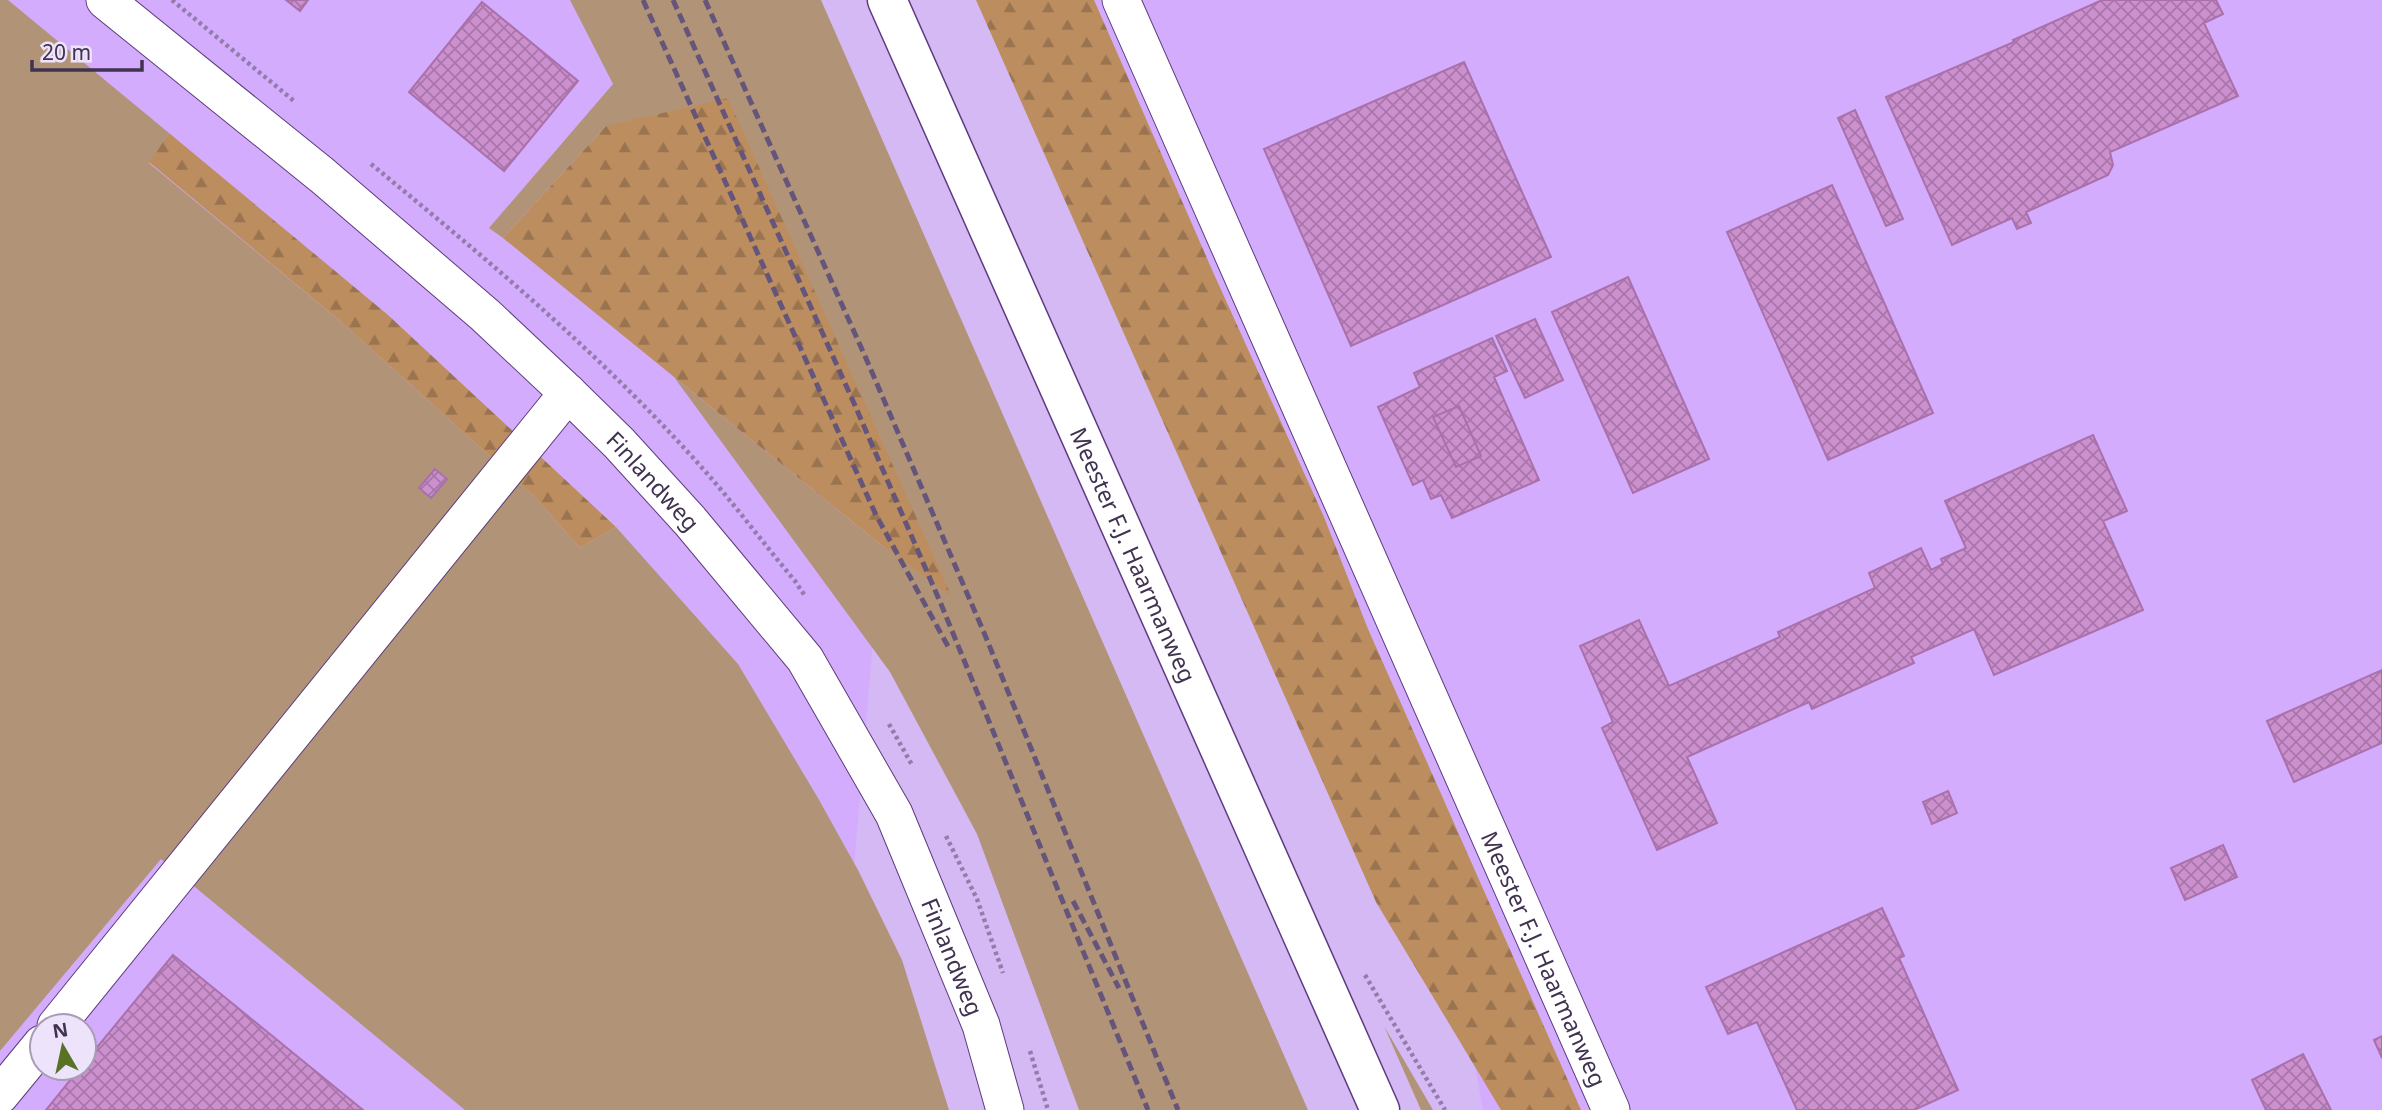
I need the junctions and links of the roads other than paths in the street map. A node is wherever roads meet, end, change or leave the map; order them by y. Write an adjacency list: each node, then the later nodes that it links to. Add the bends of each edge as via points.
1 (105, 0): 4 (street, Finlandweg, via 323,176)
2 (887, 0): 9 (main road, Meester F.J. Haarmanweg)
3 (1121, 0): 10 (street, Meester F.J. Haarmanweg)
4 (568, 393): 5 (street); 8 (street, Finlandweg, via 690,521 805,659 894,814 981,1025)
5 (67, 1012)
6 (28, 1061): 7 (street)
7 (0, 1096)
8 (1005, 1110)
9 (1380, 1110)
10 (1611, 1110)

